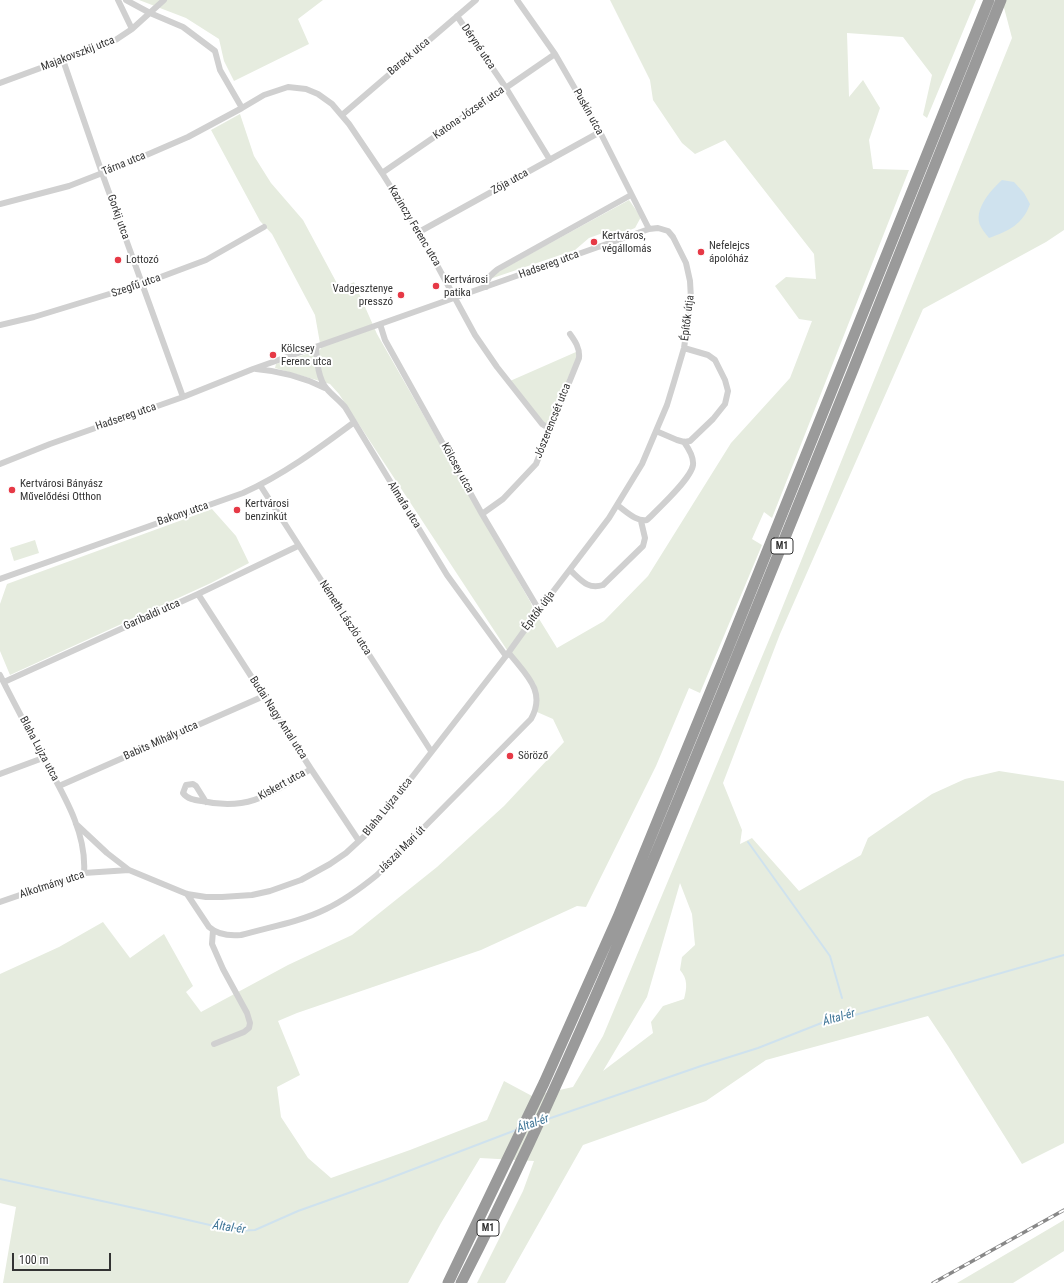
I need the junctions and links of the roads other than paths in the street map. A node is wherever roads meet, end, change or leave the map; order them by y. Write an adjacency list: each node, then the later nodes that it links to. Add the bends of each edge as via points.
1 (118, 0): 10 (street)
2 (126, 0): 8 (street)
3 (164, 0): 8 (street, Majakovszkij utca)
4 (476, 0): 9 (street, Barack utca)
5 (517, 0): 11 (street, Puskin utca)
6 (989, 0): 70 (highway, M1, via 618,917 544,1083)
7 (1001, 0): 71 (highway, M1, via 678,803 555,1088)
8 (150, 13): 10 (street, Majakovszkij utca); 15 (street, via 183,27 215,51 220,70)
9 (457, 16): 14 (street, Déryné utca); 16 (street, Barack utca)
10 (132, 29): 12 (street, Majakovszkij utca, via 114,41)
11 (556, 54): 14 (street, Katona József utca); 17 (street, Puskin utca)
12 (63, 60): 13 (street, Majakovszkij utca); 19 (street, Gorkij utca)
13 (0, 83)
14 (506, 88): 18 (street, Déryné utca); 20 (street, Katona József utca)
15 (242, 108): 16 (street, Kazinczy Ferenc utca, via 264,95 288,87 306,89 318,94); 19 (street, Tárna utca, via 172,145)
16 (342, 115): 20 (street, Kazinczy Ferenc utca)
17 (600, 132): 18 (street, Zója utca); 21 (street, Puskin utca)
18 (550, 160): 26 (street, Zója utca)
19 (102, 173): 22 (street, Tárna utca, via 69,186); 27 (street, Gorkij utca)
20 (382, 173): 26 (street, Kazinczy Ferenc utca)
21 (631, 195): 25 (street, Puskin utca); 28 (street, Hadsereg utca, via 498,269 489,277)
22 (0, 204)
23 (264, 227): 27 (street, Szegfű utca, via 206,260)
24 (658, 228): 25 (street, Hadsereg utca); 34 (street, Építők útja, via 668,231 673,237 686,263 690,280 691,299)
25 (649, 229): 28 (street, Hadsereg utca)
26 (420, 232): 29 (street, Kazinczy Ferenc utca)
27 (142, 284): 31 (street, Szegfű utca); 37 (street, Gorkij utca)
28 (486, 287): 29 (street, Hadsereg utca)
29 (455, 298): 30 (street, Hadsereg utca); 39 (street, Kazinczy Ferenc utca, via 475,335 497,367 542,424)
30 (380, 324): 33 (street, Hadsereg utca); 45 (street, Kölcsey utca, via 385,340)
31 (0, 325)
32 (570, 334): 39 (street, Jószerencsét utca, via 576,342 579,358)
33 (316, 348): 35 (street, Hadsereg utca); 36 (street, Almafa utca, via 319,372)
34 (684, 348): 40 (street, Építők útja); 41 (street, Építők útja, via 708,355 715,360 728,391 725,404 713,419 690,441)
35 (253, 369): 36 (street, Hadsereg utca, via 288,374); 37 (street, Hadsereg utca)
36 (325, 388): 38 (street, Almafa utca, via 338,399)
37 (183, 396): 42 (street, Hadsereg utca)
38 (353, 423): 43 (street, Bakony utca, via 305,458); 52 (street, Almafa utca, via 447,575)
39 (550, 430): 45 (street, Jószerencsét utca, via 536,464 504,498)
40 (656, 431): 41 (street); 44 (street, Építők útja, via 642,464)
41 (684, 442): 46 (street, via 692,455 690,475 647,520)
42 (0, 464)
43 (260, 485): 47 (street, Németh László utca); 49 (street, Bakony utca)
44 (617, 505): 46 (street); 48 (street, Építők útja)
45 (482, 514): 51 (street, Kölcsey utca)
46 (641, 521): 48 (street, via 645,538 643,546 603,585 589,586)
47 (298, 546): 50 (street, Garibaldi utca); 56 (street, Németh László utca)
48 (570, 570): 51 (street, Építők útja)
49 (0, 579)
50 (198, 594): 54 (street, Garibaldi utca); 55 (street, Budai Nagy Antal utca)
51 (539, 610): 52 (street, Építők útja)
52 (507, 654): 56 (street, Blaha Lujza utca); 68 (street, Jászai Mari út, via 535,689 537,703 531,719 377,875 344,900 304,917 241,935 223,934)
53 (0, 675): 54 (street, Blaha Lujza utca)
54 (4, 682): 57 (street, Blaha Lujza utca)
55 (264, 696): 58 (street, Budai Nagy Antal utca); 60 (street, Babits Mihály utca)
56 (431, 751): 63 (street, Blaha Lujza utca, via 382,817)
57 (43, 758): 59 (street); 60 (street, Blaha Lujza utca)
58 (311, 769): 61 (street, Kiskert utca, via 266,796 250,802 233,805); 63 (street, Budai Nagy Antal utca)
59 (0, 774)
60 (59, 786): 62 (street, Blaha Lujza utca)
61 (206, 802)
62 (76, 824): 64 (street, Blaha Lujza utca, via 106,853); 65 (street, Blaha Lujza utca, via 84,850)
63 (359, 841): 66 (street, Blaha Lujza utca, via 346,853 301,880 270,891 222,897)
64 (129, 870): 65 (street, Alkotmány utca); 66 (street, Blaha Lujza utca)
65 (84, 873): 67 (street, Alkotmány utca)
66 (187, 894): 68 (street)
67 (0, 902)
68 (212, 930): 69 (street, via 212,944 250,1023 244,1032)
69 (214, 1044)
70 (448, 1283)
71 (461, 1283)

